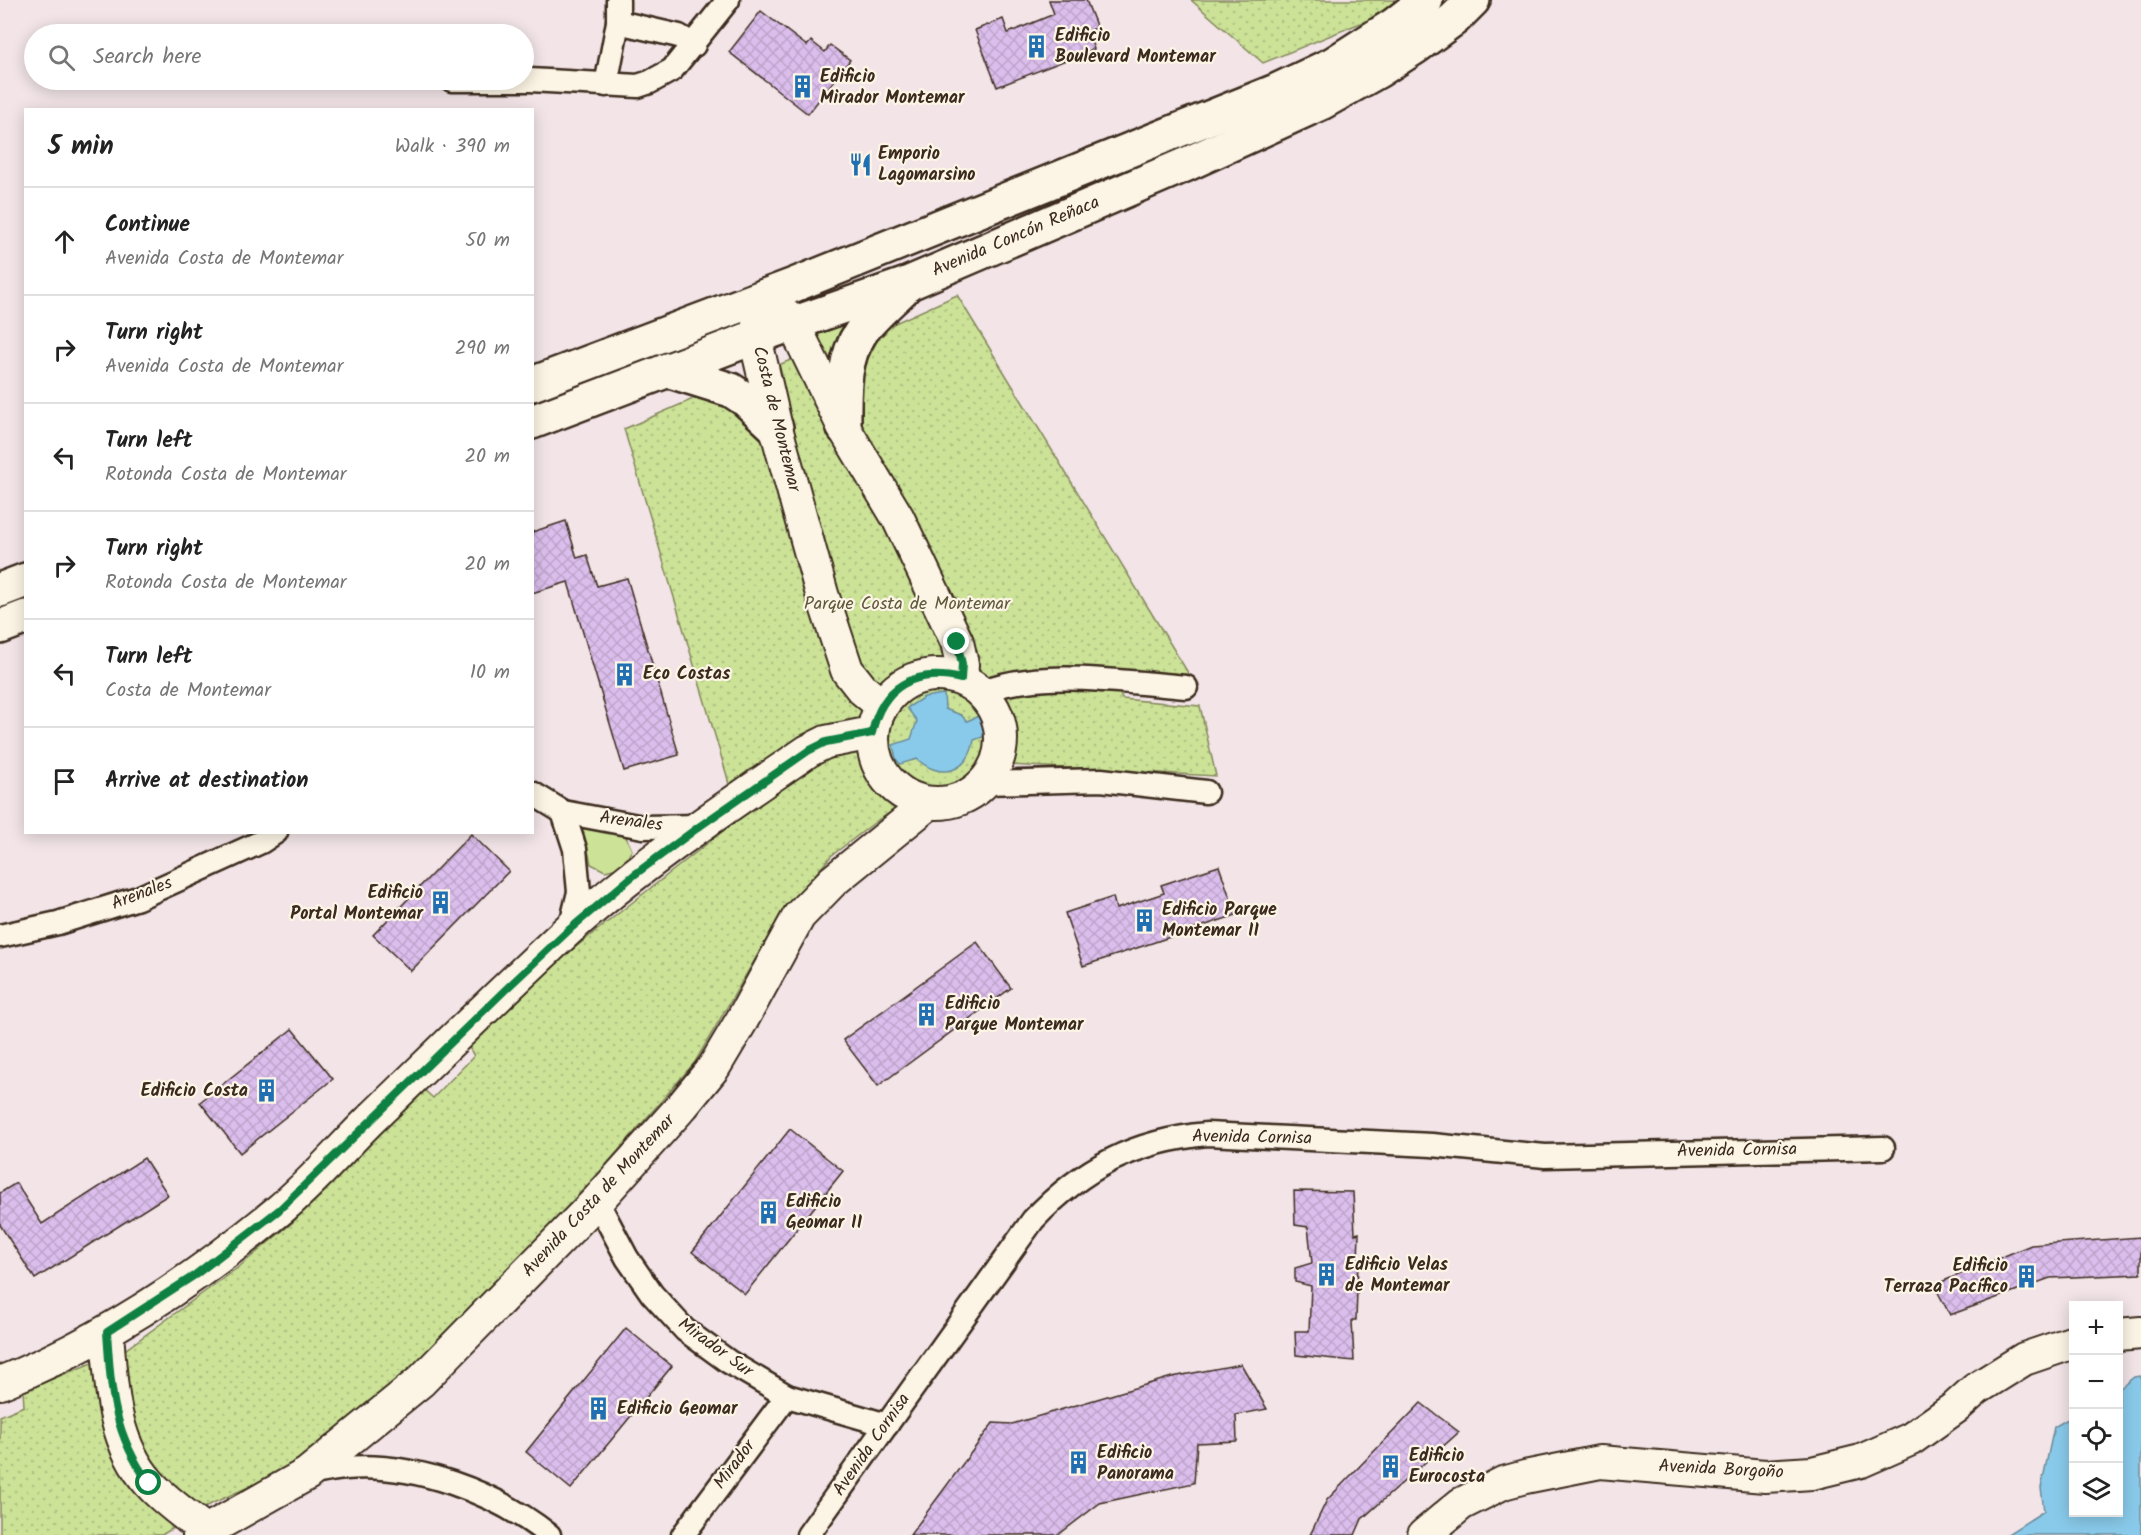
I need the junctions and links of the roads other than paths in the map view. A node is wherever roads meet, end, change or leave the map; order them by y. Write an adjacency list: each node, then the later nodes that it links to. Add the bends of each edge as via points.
1 (728, 0): 5 (street)
2 (1426, 0): 9 (main road, Avenida Concón Reñaca, via 1333,64 1276,92)
3 (1473, 0): 8 (main road, Avenida Concón Reñaca, via 1417,46 1321,103)
4 (618, 11): 5 (street); 7 (street)
5 (694, 45): 7 (street, via 672,69 650,82 638,86)
6 (534, 80): 7 (street)
7 (606, 85)
8 (907, 284): 10 (main road, Avenida Concón Reñaca); 16 (main road, via 861,333 851,355 843,386)
9 (766, 295): 10 (street); 11 (street, Costa de Montemar); 13 (main road, Avenida Concón Reñaca)
10 (793, 323): 11 (main road, Avenida Concón Reñaca); 16 (street)
11 (755, 337): 12 (main road, Avenida Concón Reñaca); 15 (street, Costa de Montemar)
12 (667, 370): 14 (main road, Avenida Concón Reñaca); 15 (main road, via 731,390)
13 (534, 383)
14 (534, 421)
15 (776, 428): 23 (street, Costa de Montemar, via 822,594 848,670)
16 (844, 428): 21 (street, via 898,518 957,642)
17 (24, 581): 18 (main road)
18 (0, 590)
19 (24, 618): 20 (main road)
20 (0, 627)
21 (971, 686): 22 (street, via 1083,679); 23 (street, via 943,675 925,675 893,691); 24 (street, via 993,708 1000,727 1001,747 996,766)
22 (1186, 687)
23 (877, 719): 27 (street, via 873,753 881,771 893,787 910,798); 29 (street, via 808,751)
24 (985, 783): 25 (street, via 1101,780); 27 (street, via 959,799)
25 (1206, 792)
26 (534, 794): 28 (street, Arenales)
27 (929, 803): 34 (street, Avenida Costa de Montemar, via 833,881 799,916 714,1067)
28 (563, 812): 29 (street, Arenales, via 643,827); 31 (street, via 575,849 579,892)
29 (700, 826): 31 (street)
30 (273, 834): 32 (street, Arenales, via 138,898)
31 (570, 929): 35 (street, via 279,1210 195,1275)
32 (0, 936)
33 (1883, 1148): 41 (street, Avenida Cornisa, via 1545,1155 1207,1134 1153,1143 1126,1152 1075,1180 1033,1220)
34 (597, 1201): 40 (street, Mirador Sur, via 627,1258 652,1294 685,1330); 42 (street, Avenida Costa de Montemar, via 421,1381)
35 (107, 1332): 39 (street); 43 (street, Avenida Costa de Montemar, via 117,1419 125,1445 149,1483)
36 (2141, 1333): 37 (street)
37 (2123, 1335)
38 (2069, 1343): 47 (street, Avenida Borgoño, via 2024,1359 1976,1389 1911,1439 1861,1461 1812,1473 1765,1476 1600,1462 1503,1483 1461,1504)
39 (0, 1383)
40 (787, 1396): 41 (street, Mirador Sur); 45 (street, Mirador)
41 (887, 1425): 46 (street, Avenida Cornisa)
42 (307, 1474): 43 (street, Avenida Costa de Montemar); 44 (street, via 375,1468 433,1477 488,1497)
43 (202, 1533)
44 (549, 1535)
45 (683, 1535)
46 (808, 1535)
47 (1424, 1535)

